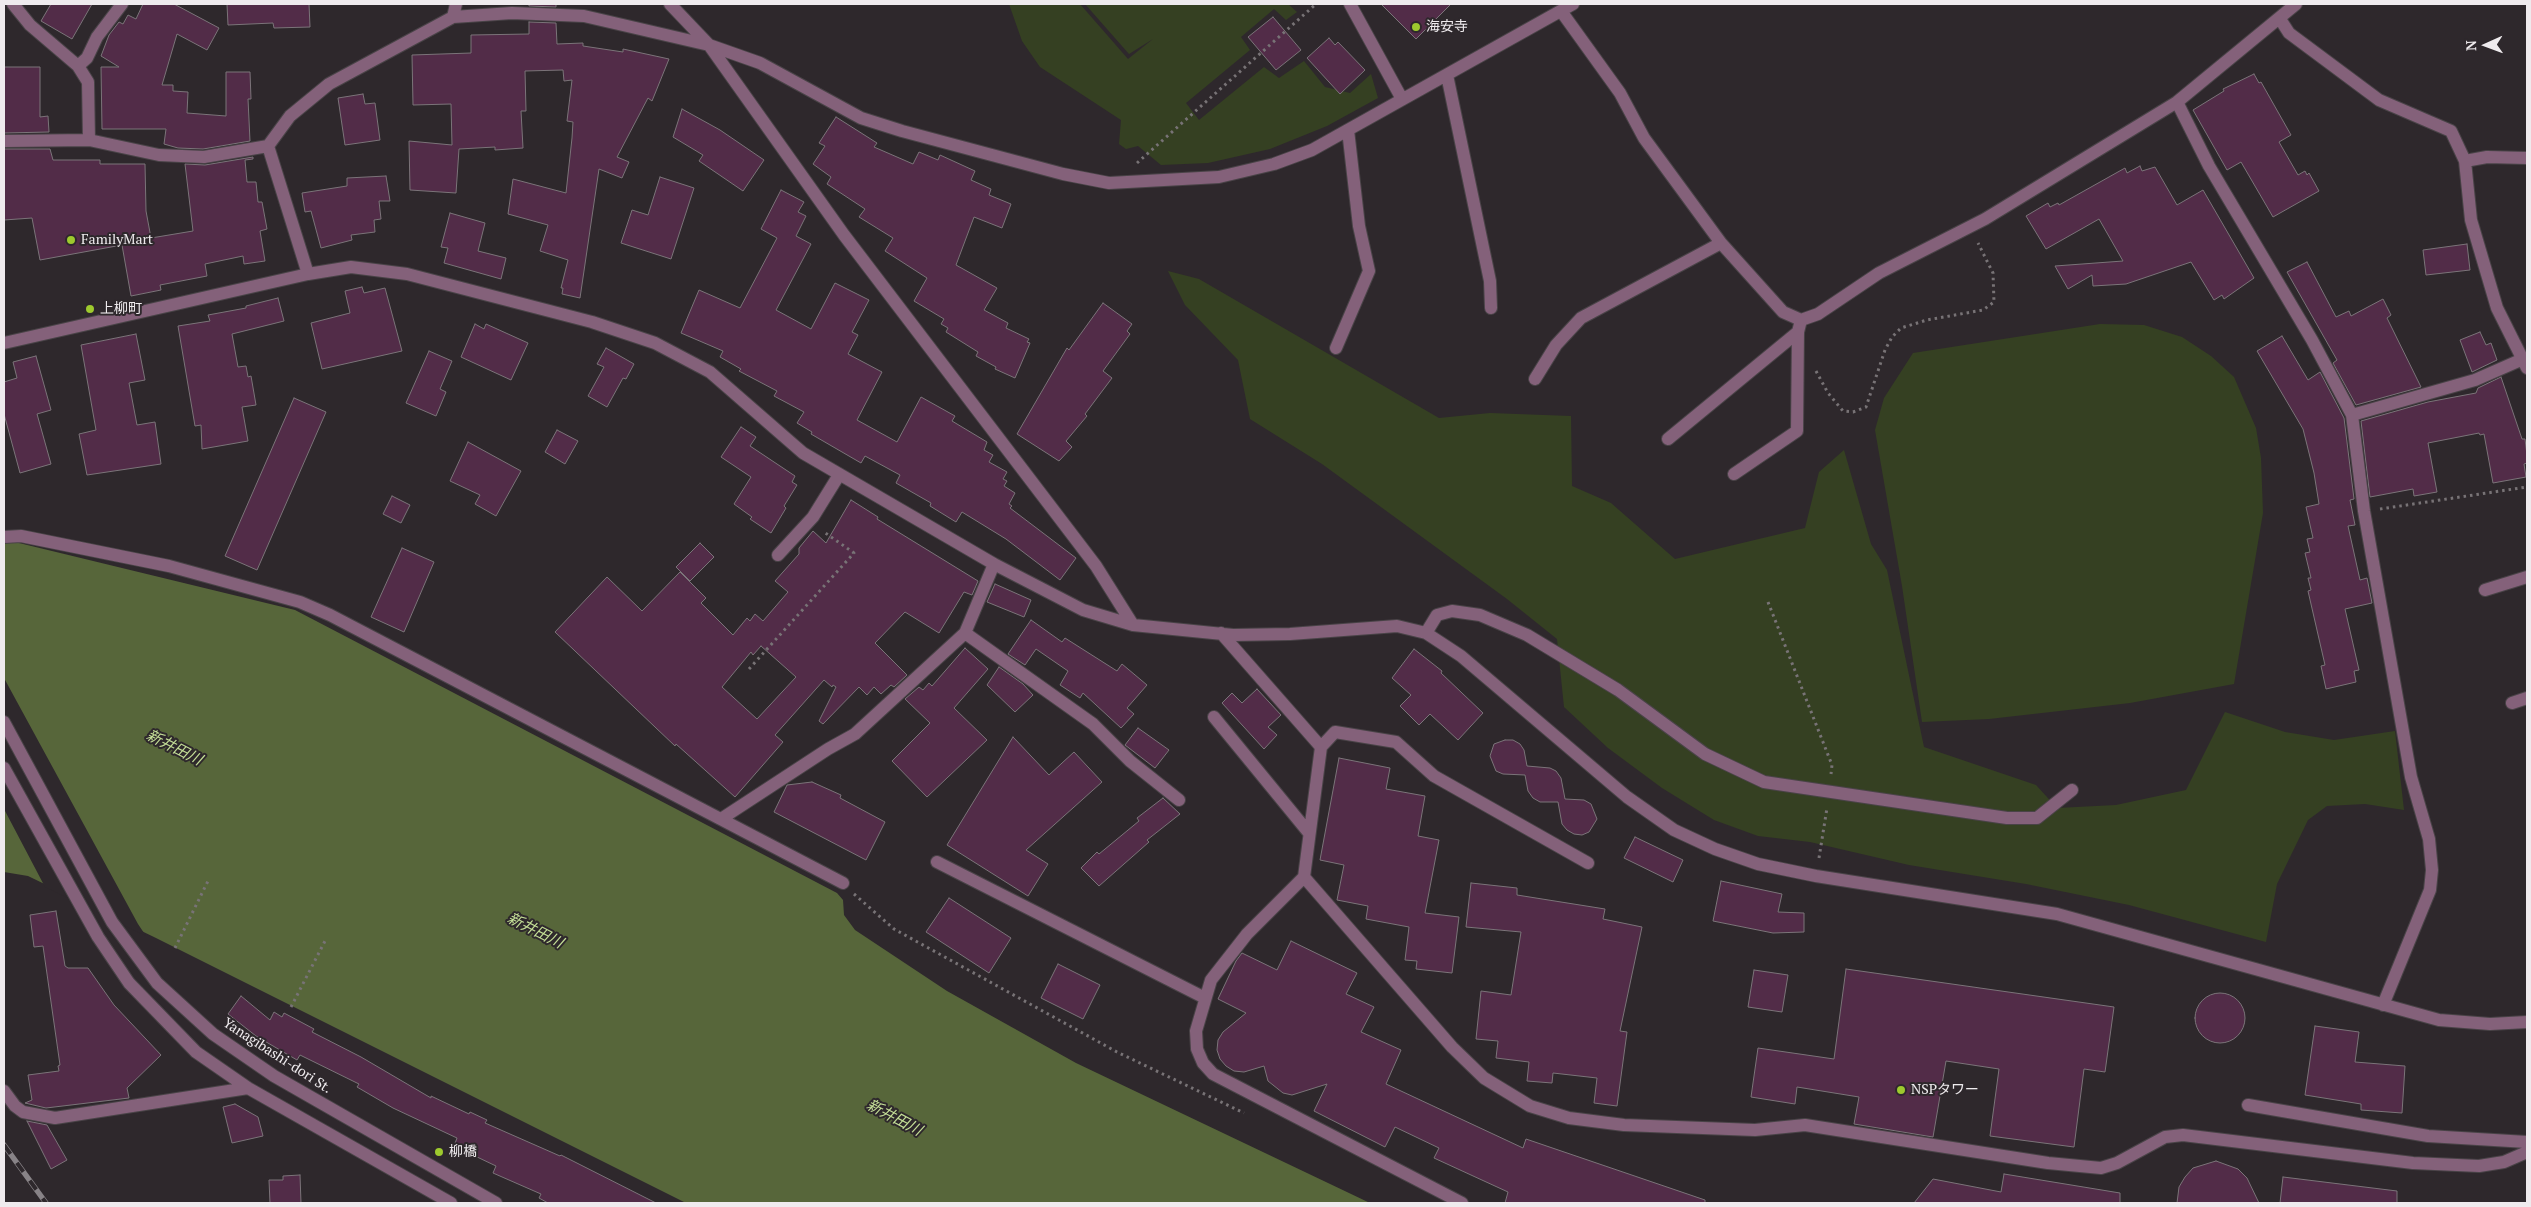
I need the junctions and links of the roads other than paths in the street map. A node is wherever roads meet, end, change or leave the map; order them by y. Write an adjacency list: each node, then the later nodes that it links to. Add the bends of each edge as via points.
1 (13, 4): 11 (street, via 30,26)
2 (122, 4): 11 (street, via 97,37 87,58)
3 (670, 4): 10 (street)
4 (1350, 4): 13 (street)
5 (1573, 4): 8 (street)
6 (2296, 4): 9 (street)
7 (455, 10): 10 (street, via 584,16); 18 (street, via 329,84 290,116)
8 (1561, 11): 12 (street); 21 (street, via 1620,93 1644,138)
9 (2280, 19): 14 (street); 20 (street, via 2289,33 2379,100 2451,131)
10 (709, 45): 15 (street, via 760,63 861,118 1063,174 1109,183 1219,177 1312,150); 38 (street, via 844,235 1096,566)
11 (78, 66): 16 (street, via 88,82)
12 (1446, 75): 13 (street); 23 (street, via 1490,281)
13 (1402, 99): 15 (street)
14 (2177, 102): 24 (street, via 1971,227 1879,273); 29 (street, via 2208,166 2312,340)
15 (1348, 130): 26 (street, via 1359,226 1369,271)
16 (89, 140): 17 (street); 18 (street, via 159,155 204,157)
17 (4, 141)
18 (268, 146): 22 (street)
19 (2527, 158): 20 (street, via 2488,158)
20 (2465, 162): 27 (street, via 2471,220 2482,259 2497,308)
21 (1721, 243): 24 (street); 28 (street, via 1581,318 1556,345)
22 (308, 274): 25 (street); 32 (street, via 351,267 407,274 592,322 655,342 710,372 803,453)
23 (1491, 308)
24 (1799, 326): 30 (street); 31 (street, via 1797,431)
25 (4, 343)
26 (1336, 348)
27 (2525, 364): 29 (street)
28 (1534, 379)
29 (2352, 415): 57 (street, via 2364,511 2411,777 2429,838 2432,870 2430,890)
30 (1668, 439)
31 (1734, 474)
32 (839, 475): 34 (street, via 808,521); 35 (street)
33 (4, 537): 50 (street, via 20,536 169,566 300,602)
34 (778, 555)
35 (994, 564): 38 (street, via 1083,610); 40 (street)
36 (2527, 578): 37 (street)
37 (2485, 590)
38 (1133, 624): 41 (street)
39 (1426, 632): 41 (street, via 1397,626 1290,634); 48 (street, via 1437,615 1452,611 1480,615 1527,636 1618,690 1705,754 1764,782 2008,818 2037,818); 57 (street, via 1461,656 1627,797 1674,830 1715,849 1758,864 1816,876 2057,914)
40 (965, 633): 49 (street, via 1093,724 1130,761); 50 (street, via 855,734)
41 (1221, 634): 46 (street)
42 (2527, 698): 43 (street)
43 (2512, 703)
44 (1214, 717): 51 (street)
45 (4, 722): 65 (street, Yanagibashi-dori St., via 112,922 157,983 213,1034 274,1076)
46 (1321, 747): 51 (street); 53 (street, via 1335,732 1396,742 1434,776)
47 (4, 768): 59 (street, via 98,937 129,983 196,1052)
48 (2072, 790)
49 (1180, 800)
50 (721, 818): 55 (street)
51 (1309, 833): 54 (street)
52 (937, 862): 56 (street)
53 (1588, 864)
54 (1304, 877): 56 (street, via 1247,934 1211,980); 63 (street, via 1452,1047 1484,1078 1530,1106 1569,1118 1712,1130 1805,1125 2048,1163 2101,1168 2165,1137 2183,1135 2413,1163 2479,1166 2504,1162)
55 (843, 883)
56 (1205, 998): 66 (street, via 1196,1031 1197,1049 1212,1074)
57 (2383, 1005): 58 (street, via 2439,1020 2490,1024)
58 (2527, 1022)
59 (248, 1088): 60 (street, via 55,1118 23,1112); 64 (street)
60 (4, 1091)
61 (2248, 1105): 62 (street, via 2428,1136)
62 (2527, 1142)
63 (2527, 1152)
64 (451, 1203)
65 (496, 1203)
66 (1462, 1203)

